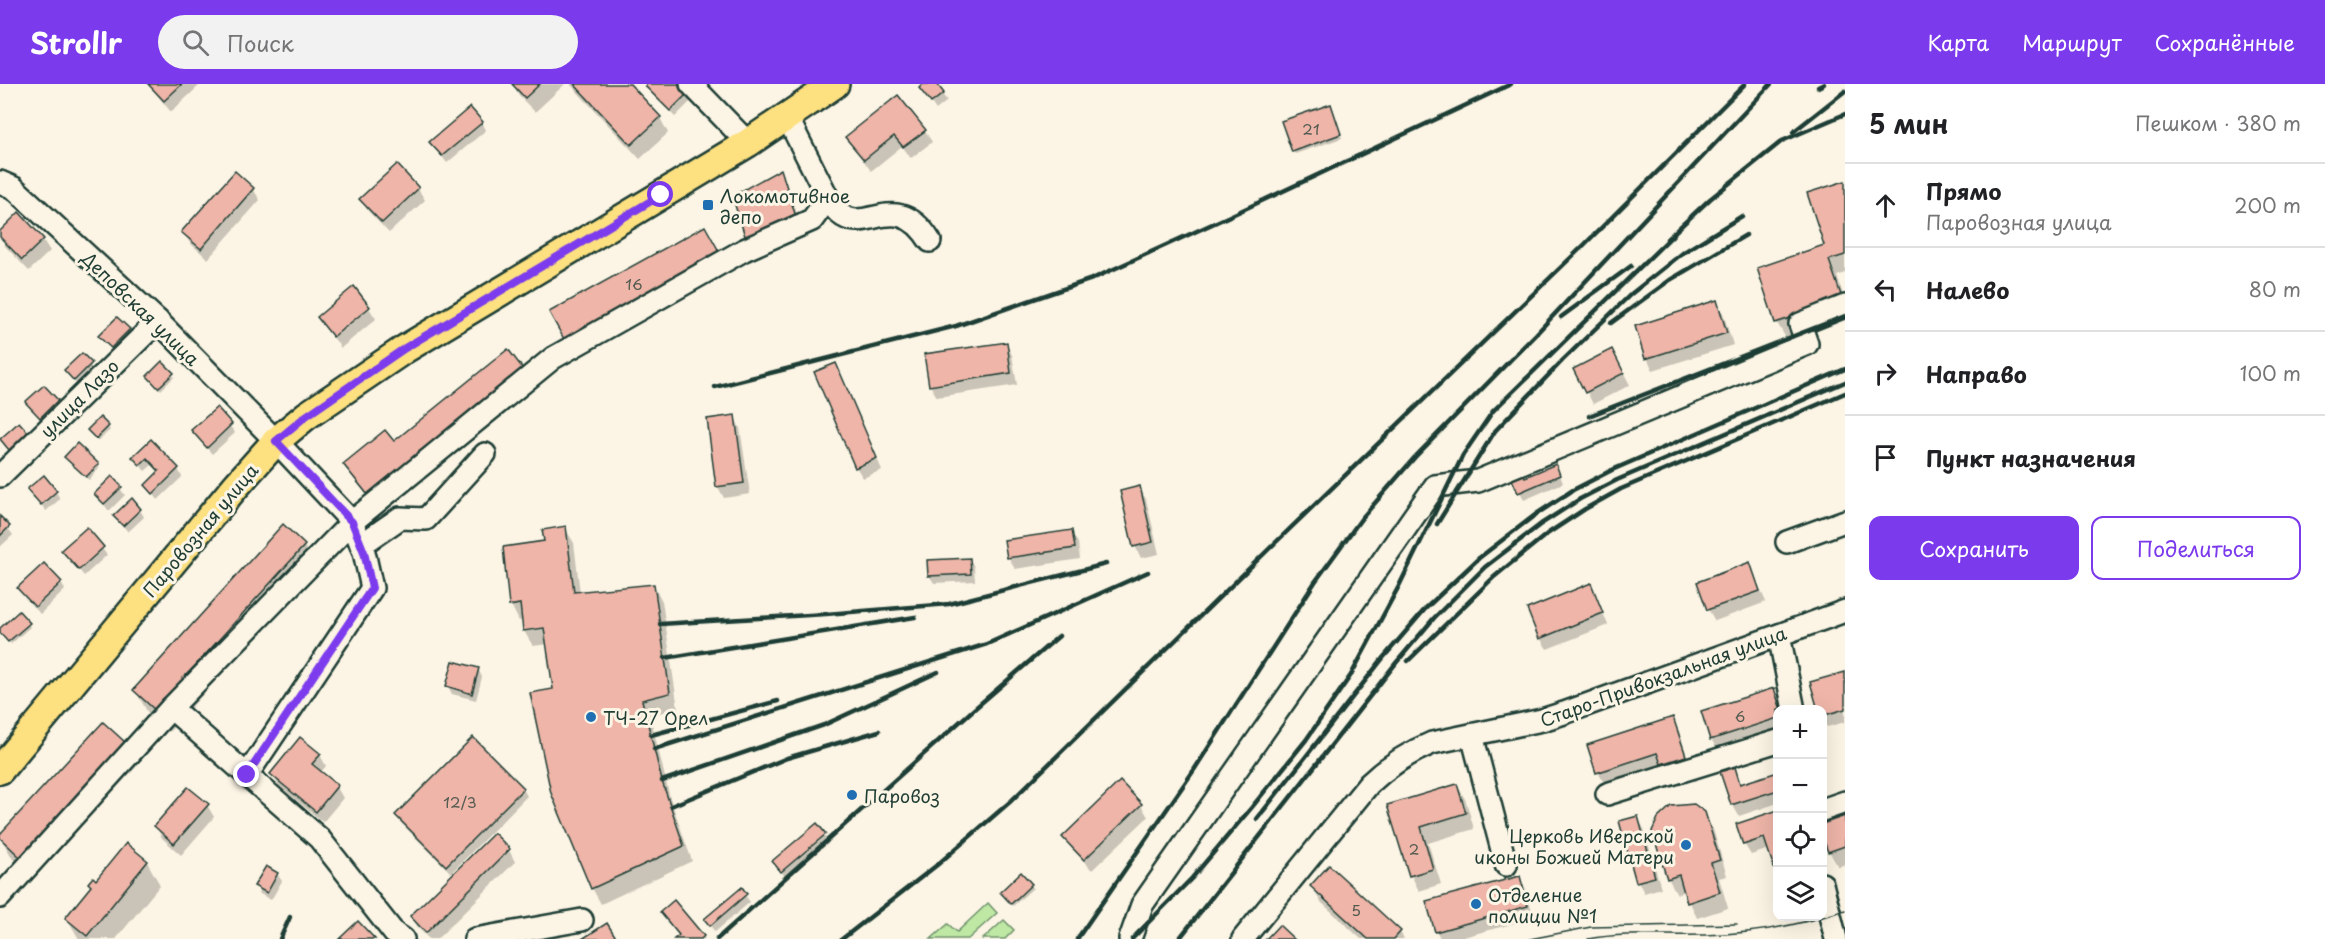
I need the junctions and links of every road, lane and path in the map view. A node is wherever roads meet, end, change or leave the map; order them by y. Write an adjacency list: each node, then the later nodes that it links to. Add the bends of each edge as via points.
1 (691, 84): 4 (street)
2 (835, 84): 3 (main road, Паровозная улица)
3 (787, 117): 4 (main road, Паровозная улица); 6 (street)
4 (748, 143): 10 (main road, Паровозная улица, via 405,348)
5 (0, 182): 9 (street, Деповская улица, via 14,188)
6 (828, 198): 7 (street, via 840,214 856,220 908,217); 14 (street, via 812,220 744,250 553,358)
7 (930, 241)
8 (1845, 306): 34 (street, via 1800,324 1807,344 1478,481 1435,486 1142,905)
9 (158, 321): 10 (street, Деповская улица); 12 (street, улица Лазо)
10 (276, 441): 14 (street, Деповская улица); 23 (main road, Паровозная улица)
11 (485, 454): 16 (street, via 426,519 400,518)
12 (0, 476)
13 (1845, 521): 15 (street)
14 (352, 522): 16 (street); 20 (street)
15 (1787, 542)
16 (361, 545): 24 (street, via 372,588)
17 (1845, 610): 18 (street, Старо-Привокзальная улица)
18 (1779, 635): 19 (street); 21 (street, Старо-Привокзальная улица, via 1564,713)
19 (1793, 705)
20 (171, 708): 24 (street); 29 (street)
21 (1472, 735): 28 (street); 35 (street, Старо-Привокзальная улица, via 1432,743 1384,770)
22 (1773, 743): 25 (street)
23 (0, 770)
24 (247, 775): 32 (street, via 319,838 394,933)
25 (1607, 794)
26 (1845, 802): 27 (street)
27 (1827, 808)
28 (1506, 865)
29 (0, 897)
30 (1827, 904): 36 (street)
31 (582, 920): 33 (street)
32 (403, 939)
33 (475, 939)
34 (1130, 939)
35 (1243, 939)
36 (1836, 939)

